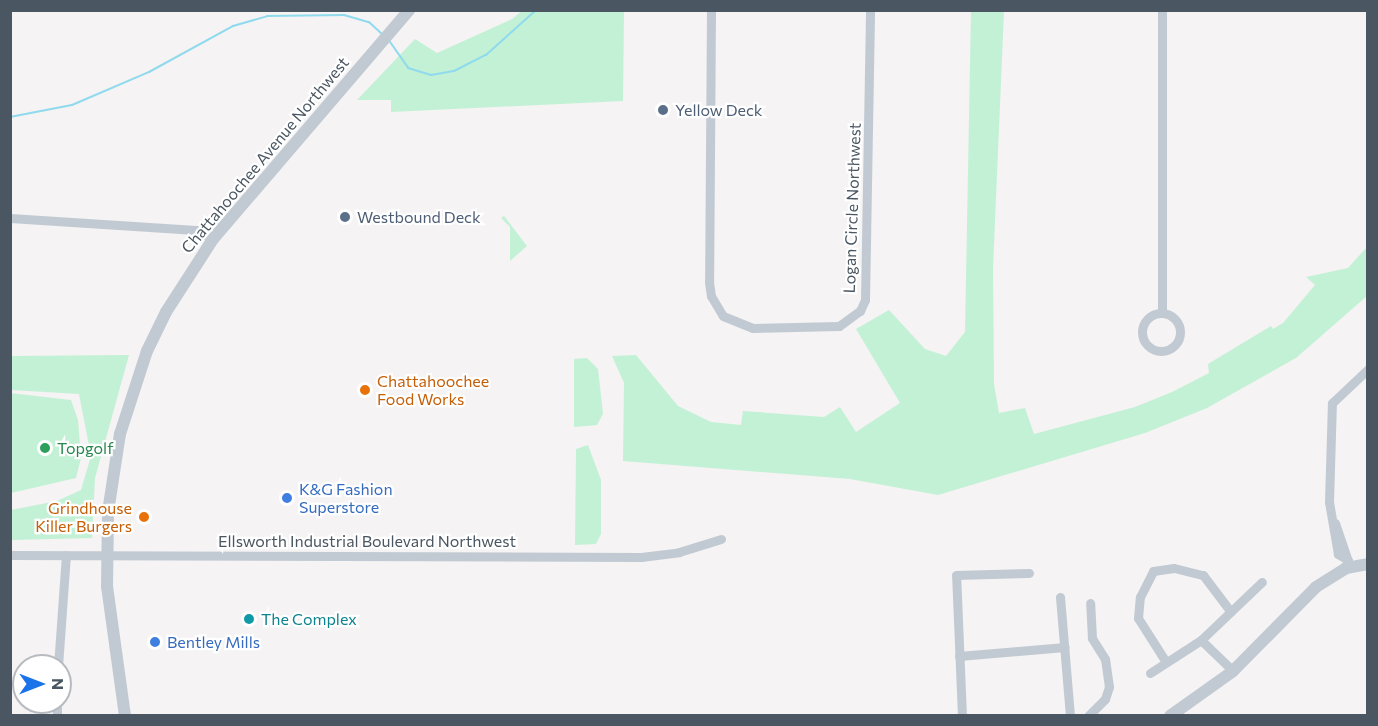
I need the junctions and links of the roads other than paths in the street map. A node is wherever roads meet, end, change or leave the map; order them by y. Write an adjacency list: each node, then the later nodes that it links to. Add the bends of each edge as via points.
1 (409, 10): 6 (street, Chattahoochee Avenue Northwest)
2 (711, 10): 3 (street, Logan Circle Northwest, via 709,282 711,296 723,316 753,328 839,326 849,321 865,300)
3 (870, 10)
4 (1162, 10): 7 (street)
5 (10, 218): 6 (street, via 196,230)
6 (213, 239): 13 (street, Chattahoochee Avenue Northwest, via 166,312 132,392 113,468)
7 (1162, 313): 7 (street, via 1149,317 1142,328 1144,340 1159,351 1175,344 1179,333 1176,321)
8 (1368, 369): 9 (street, via 1332,403)
9 (1332, 516): 14 (street, via 1338,554); 14 (street, via 1348,536 1352,549)
10 (721, 539): 13 (street, Ellsworth Industrial Boulevard Northwest, via 679,552 641,557)
11 (10, 555): 12 (street, Ellsworth Industrial Boulevard Northwest)
12 (66, 555): 13 (street, Ellsworth Industrial Boulevard Northwest); 23 (street)
13 (106, 556): 29 (street, Chattahoochee Avenue Northwest, via 110,618)
14 (1349, 564): 15 (street); 26 (street, via 1316,587)
15 (1368, 564)
16 (1029, 573): 24 (street, via 956,575)
17 (1262, 582): 20 (street)
18 (1060, 597): 22 (street)
19 (1090, 603): 32 (street, via 1092,638 1105,659 1109,687 1105,699)
20 (1230, 612): 21 (street); 25 (street, via 1203,574 1174,568 1153,571 1140,597 1138,618)
21 (1197, 642): 25 (street); 26 (street)
22 (1065, 647): 24 (street); 31 (street)
23 (59, 654)
24 (959, 656): 30 (street)
25 (1167, 662): 27 (street)
26 (1233, 671): 28 (street)
27 (1150, 673)
28 (1171, 715)
29 (125, 716)
30 (962, 716)
31 (1070, 716)
32 (1088, 716)

